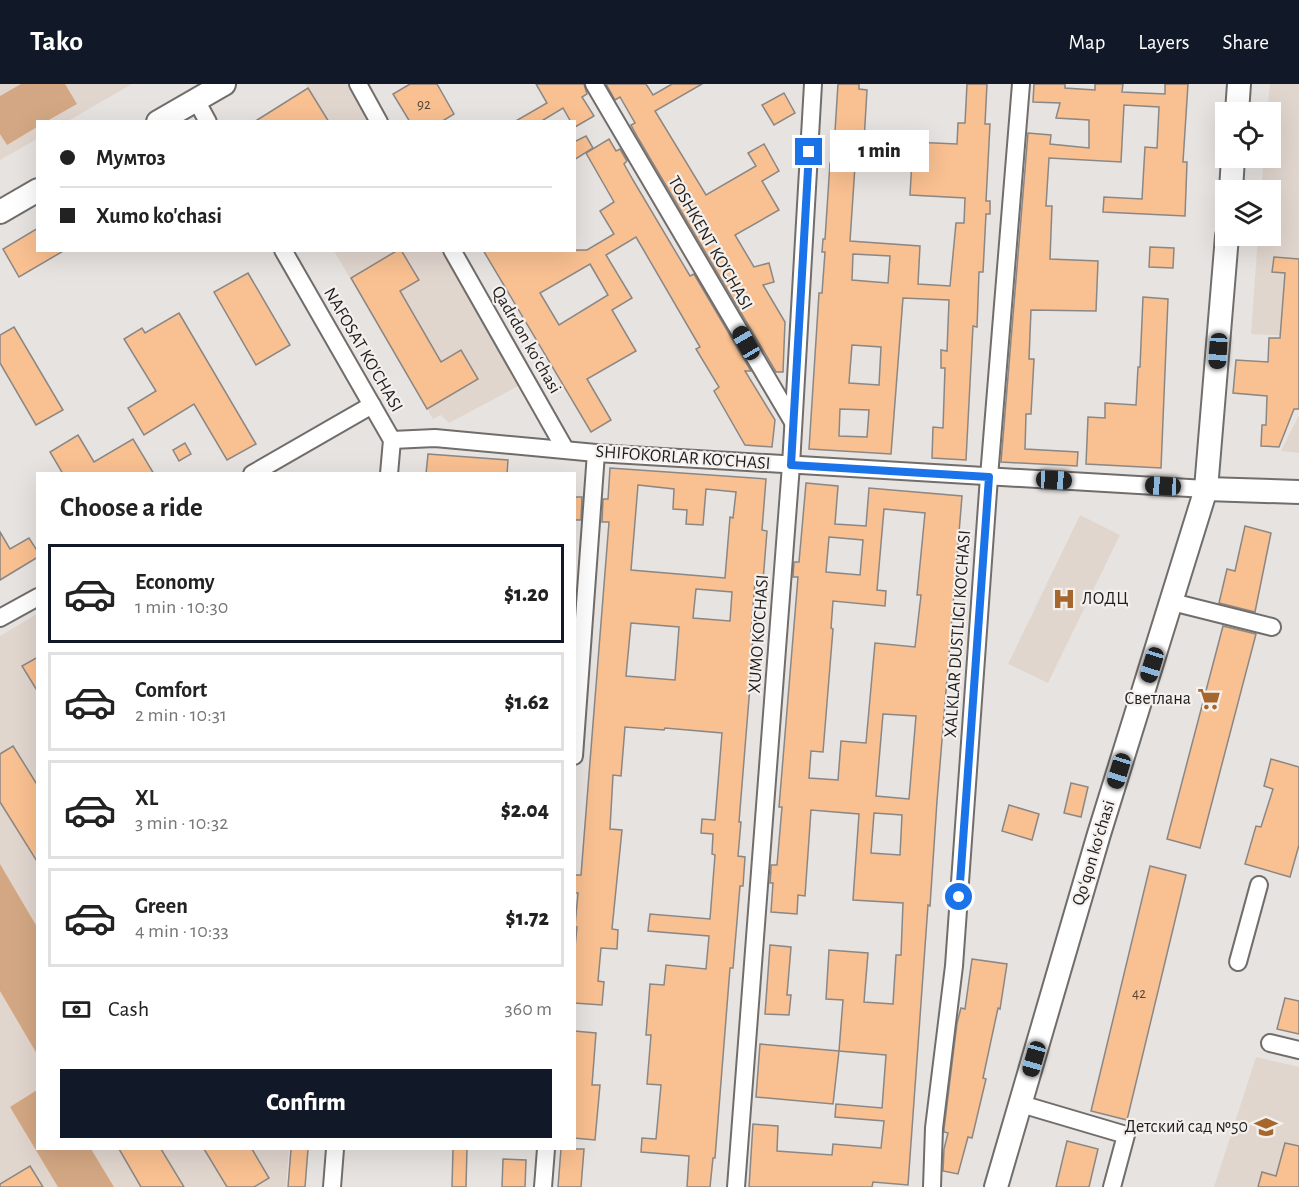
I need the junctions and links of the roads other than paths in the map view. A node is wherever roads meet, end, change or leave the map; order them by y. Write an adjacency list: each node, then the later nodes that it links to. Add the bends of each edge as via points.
1 (224, 84): 7 (street)
2 (358, 84): 11 (street)
3 (594, 84): 18 (street, TOSHKENT KO'CHASI)
4 (813, 84): 18 (street, XUMO KO'CHASI)
5 (1021, 84): 25 (street, XALKLAR DUSTLIGI KO'CHASI)
6 (1239, 84): 8 (street)
7 (196, 100): 9 (street); 10 (street)
8 (1238, 102)
9 (161, 120)
10 (207, 120)
11 (378, 120)
12 (36, 191): 13 (street)
13 (0, 212)
14 (1226, 246): 26 (street, Qoʻqon koʻchasi)
15 (284, 252): 17 (street, NAFOSAT KO'CHASI)
16 (453, 252): 20 (street, Qadrdon koʻchasi)
17 (372, 405): 19 (street, NAFOSAT KO'CHASI); 23 (street)
18 (793, 422): 22 (street, XUMO KO'CHASI)
19 (392, 440): 20 (street, SHIFOKORLAR KO'CHASI, via 435,438); 24 (street, NAFOSAT KO'CHASI)
20 (565, 449): 21 (street, SHIFOKORLAR KO'CHASI)
21 (596, 453): 22 (street, SHIFOKORLAR KO'CHASI); 32 (street)
22 (791, 465): 25 (street, SHIFOKORLAR KO'CHASI); 42 (street, XUMO KO'CHASI)
23 (255, 472)
24 (389, 472)
25 (989, 477): 26 (street, SHIFOKORLAR KO'CHASI); 43 (street, XALKLAR DUSTLIGI KO'CHASI, via 954,966 934,1128)
26 (1206, 489): 27 (street, SHIFOKORLAR KO'CHASI); 29 (street, Qoʻqon koʻchasi)
27 (1299, 492)
28 (36, 598): 30 (street)
29 (1172, 602): 31 (street); 37 (street, Qoʻqon koʻchasi, via 1099,834)
30 (0, 618)
31 (1272, 627)
32 (576, 728)
33 (1258, 885): 34 (street)
34 (1238, 962)
35 (1270, 1043): 36 (street)
36 (1299, 1050)
37 (1021, 1104): 44 (street, Qoʻqon koʻchasi); 45 (street, via 1126,1135)
38 (335, 1150): 40 (street)
39 (546, 1150): 41 (street)
40 (332, 1187)
41 (543, 1187)
42 (736, 1187)
43 (932, 1187)
44 (996, 1187)
45 (1112, 1187)

